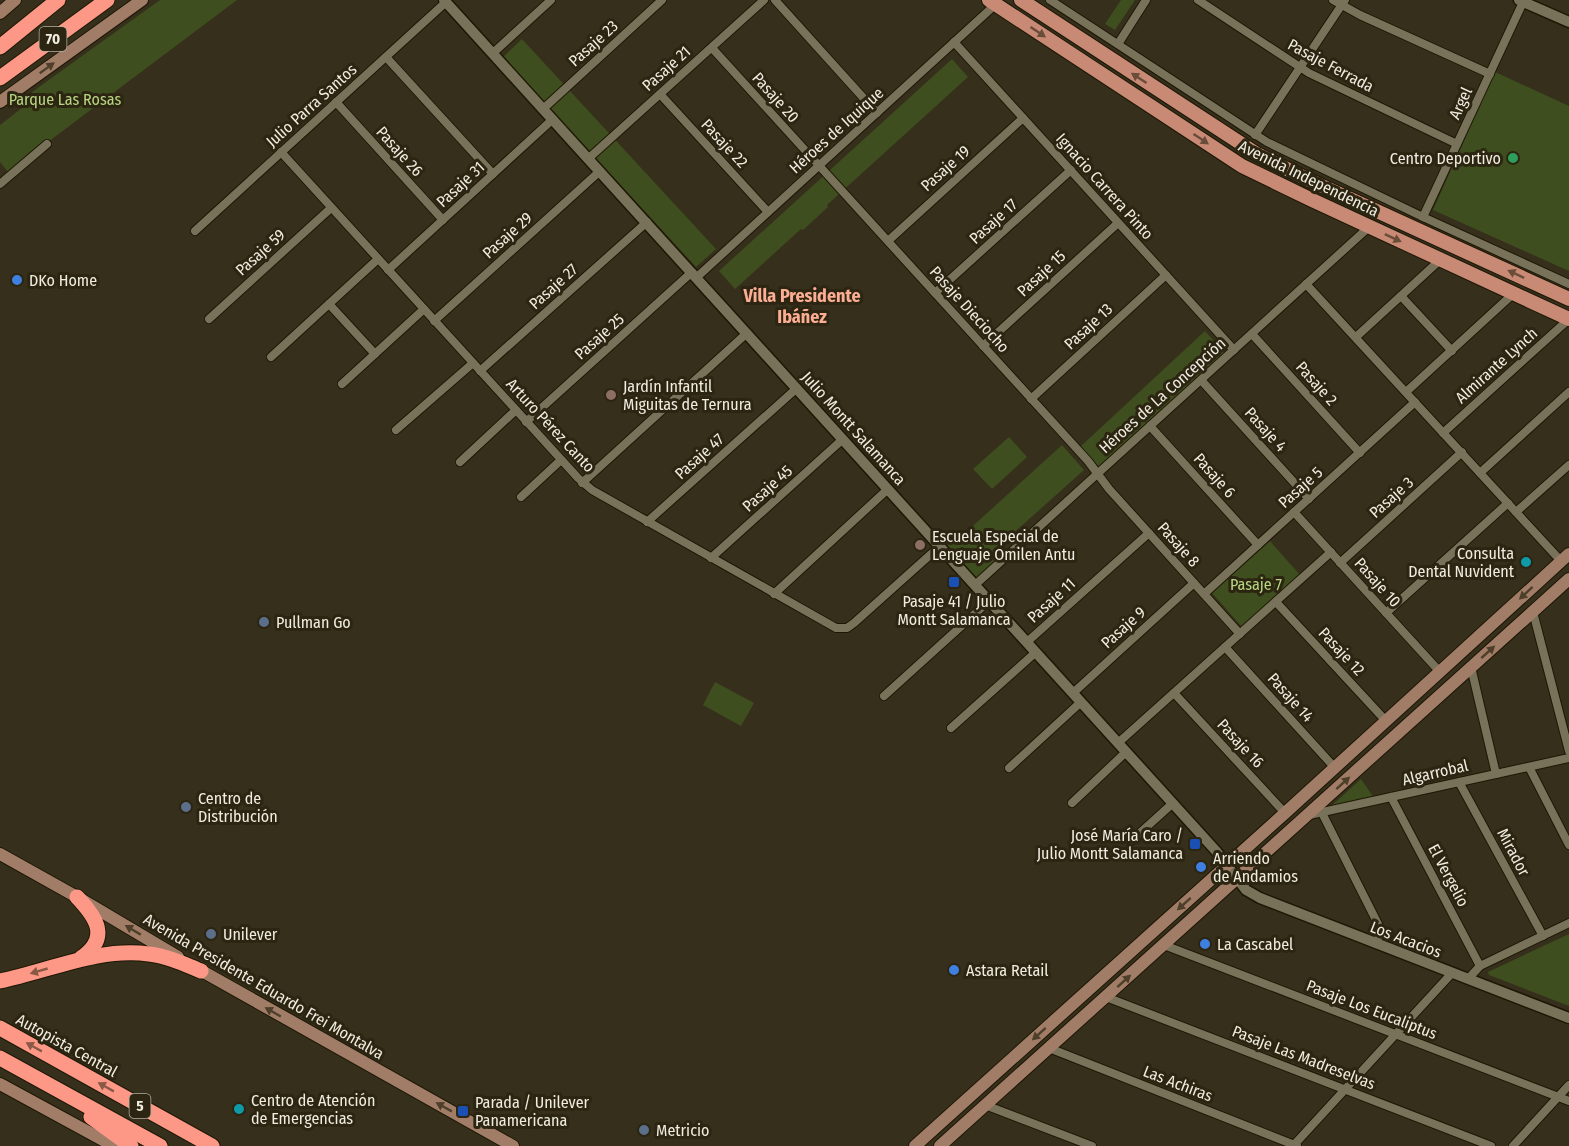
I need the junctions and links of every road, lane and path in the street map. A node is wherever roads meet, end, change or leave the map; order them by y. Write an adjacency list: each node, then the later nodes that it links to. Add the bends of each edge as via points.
1 (15, 0): 18 (main road)
2 (43, 0): 21 (highway)
3 (58, 0): 21 (highway, 70)
4 (107, 0): 28 (highway, 70)
5 (142, 0): 30 (main road, one-way to 5)
6 (551, 0): 24 (street)
7 (662, 0): 32 (street, Pasaje 23)
8 (764, 0): 23 (street, Pasaje 21)
9 (775, 0): 33 (street)
10 (1021, 0): 65 (main road, Avenida Independencia, one-way to 10, via 1257,154)
11 (1050, 0): 22 (street, Avenida Independencia)
12 (1146, 0): 22 (street)
13 (1198, 0): 26 (street, Pasaje Ferrada)
14 (445, 1): 24 (street, Julio Montt Salamanca); 25 (street, Julio Parra Santos)
15 (1522, 1): 19 (street); 27 (street, Argel)
16 (992, 2): 20 (street, Héroes de Iquique); 52 (main road, Avenida Independencia, one-way to 52, via 1242,166)
17 (1340, 2): 26 (street); 27 (street)
18 (0, 13)
19 (1569, 22)
20 (954, 42): 33 (street, Héroes de Iquique); 34 (street, Ignacio Carrera Pinto)
21 (4, 43)
22 (1118, 44): 36 (street, Avenida Independencia)
23 (712, 48): 29 (street, Pasaje 21); 41 (street, Pasaje 20)
24 (493, 53): 32 (street, Julio Montt Salamanca)
25 (386, 57): 31 (street, Julio Parra Santos); 44 (street)
26 (1300, 68): 36 (street); 38 (street, Pasaje Ferrada)
27 (1490, 74): 38 (street, Argel)
28 (0, 78)
29 (660, 94): 40 (street, Pasaje 21); 47 (street, Pasaje 22)
30 (0, 102)
31 (336, 102): 39 (street, Julio Parra Santos); 49 (street, Pasaje 26)
32 (543, 109): 35 (street, Julio Montt Salamanca)
33 (877, 113): 41 (street, Héroes de Iquique)
34 (1023, 118): 42 (street, Ignacio Carrera Pinto); 54 (street, Pasaje 19)
35 (553, 119): 40 (street, Julio Montt Salamanca); 44 (street, Pasaje 31)
36 (1256, 135): 48 (street, Avenida Independencia)
37 (47, 144): 45 (street)
38 (1457, 144): 48 (street, Argel)
39 (281, 152): 46 (street, Arturo Pérez Canto); 53 (street, Julio Parra Santos)
40 (589, 159): 43 (street, Julio Montt Salamanca)
41 (819, 166): 47 (street, Héroes de Iquique); 54 (street, Pasaje Dieciocho)
42 (1071, 170): 51 (street, Ignacio Carrera Pinto); 62 (street, Pasaje 17)
43 (600, 171): 50 (street, Julio Montt Salamanca); 70 (street, Pasaje 29)
44 (493, 174): 49 (street, Pasaje 31)
45 (0, 184)
46 (331, 208): 55 (street, Arturo Pérez Canto); 68 (street, Pasaje 59)
47 (768, 212): 58 (street, Héroes de Iquique)
48 (1423, 218): 61 (street, Avenida Independencia)
49 (443, 220): 57 (street, Pasaje 31)
50 (646, 222): 58 (street, Julio Montt Salamanca); 80 (street, Pasaje 27)
51 (1118, 223): 59 (street, Ignacio Carrera Pinto); 74 (street, Pasaje 15)
52 (1369, 227): 56 (main road, Avenida Independencia, one-way to 56); 60 (street, Héroes de La Concepción)
53 (195, 231)
54 (888, 241): 62 (street, Pasaje Dieciocho)
55 (378, 259): 57 (street, Arturo Pérez Canto); 66 (street)
56 (1440, 260): 63 (main road, Avenida Independencia); 64 (street)
57 (388, 270): 67 (street, Arturo Pérez Canto)
58 (694, 275): 71 (street, Julio Montt Salamanca); 89 (street, Pasaje 25)
59 (1166, 275): 75 (street, Ignacio Carrera Pinto); 86 (street, Pasaje 13)
60 (1306, 284): 72 (street, Héroes de La Concepción); 73 (street)
61 (1569, 284)
62 (935, 293): 74 (street, Pasaje Dieciocho)
63 (1514, 294): 69 (main road, Avenida Independencia); 76 (street)
64 (1401, 296): 73 (street); 76 (street)
65 (1569, 299)
66 (329, 304): 77 (street); 78 (street)
67 (424, 309): 70 (street, Arturo Pérez Canto); 77 (street)
68 (209, 319)
69 (1569, 319): 92 (street, Almirante Lynch)
70 (434, 321): 79 (street, Arturo Pérez Canto)
71 (747, 333): 83 (street, Julio Montt Salamanca); 101 (street)
72 (1252, 334): 75 (street, Héroes de La Concepción); 94 (street, Pasaje 2)
73 (1356, 338): 85 (street)
74 (983, 346): 86 (street, Pasaje Dieciocho)
75 (1234, 350): 81 (street, Héroes de La Concepción)
76 (1452, 351): 85 (street)
77 (375, 354): 82 (street)
78 (271, 357)
79 (473, 363): 80 (street, Arturo Pérez Canto); 91 (street)
80 (480, 371): 88 (street, Arturo Pérez Canto)
81 (1201, 380): 90 (street, Héroes de La Concepción); 104 (street, Pasaje 4)
82 (342, 384)
83 (797, 388): 93 (street, Julio Montt Salamanca); 108 (street, Pasaje 47)
84 (1569, 392): 99 (street)
85 (1406, 393): 87 (street)
86 (1031, 399): 100 (street, Pasaje Dieciocho)
87 (1415, 402): 92 (street); 94 (street, Pasaje 5)
88 (516, 410): 89 (street, Arturo Pérez Canto); 97 (street)
89 (526, 422): 96 (street, Arturo Pérez Canto)
90 (1150, 426): 100 (street, Héroes de La Concepción); 110 (street, Pasaje 6)
91 (396, 430)
92 (1443, 433): 95 (street)
93 (843, 439): 102 (street, Julio Montt Salamanca); 114 (street, Pasaje 45)
94 (1360, 453): 104 (street, Pasaje 5)
95 (1462, 453): 99 (street); 115 (street, Pasaje 3)
96 (561, 460): 101 (street, Arturo Pérez Canto); 103 (street)
97 (460, 462)
98 (1569, 465): 107 (street)
99 (1480, 473): 105 (street)
100 (1097, 474): 109 (street, Pasaje 8); 118 (street, Héroes de La Concepción)
101 (582, 483): 108 (street, Arturo Pérez Canto)
102 (888, 489): 111 (street, Julio Montt Salamanca); 119 (street)
103 (521, 496)
104 (1309, 499): 106 (street, Pasaje 5)
105 (1508, 503): 107 (street); 124 (street)
106 (1294, 512): 110 (street, Pasaje 5); 112 (street, Pasaje 10)
107 (1516, 512): 113 (street)
108 (647, 522): 114 (street, Arturo Pérez Canto)
109 (1149, 533): 117 (street, Pasaje 8); 126 (street, Pasaje 11)
110 (1258, 545): 120 (street, Pasaje 5)
111 (940, 546): 118 (street, Julio Montt Salamanca); 119 (street, Arturo Pérez Canto, via 848,628 833,627)
112 (1331, 552): 115 (street, Pasaje 10); 122 (street)
113 (1565, 557): 130 (main road, one-way to 130)
114 (711, 558): 119 (street, Arturo Pérez Canto)
115 (1340, 563): 124 (street, Pasaje 10)
116 (1569, 579): 123 (main road)
117 (1194, 582): 120 (street, Pasaje 8); 131 (street, Pasaje 9)
118 (975, 585): 121 (street, Julio Montt Salamanca)
119 (774, 594)
120 (1204, 594): 125 (street, Pasaje 8)
121 (989, 601): 126 (street, Julio Montt Salamanca); 133 (street)
122 (1276, 602): 125 (street); 135 (street, Pasaje 12)
123 (1533, 612): 129 (main road, one-way to 123); 139 (street)
124 (1386, 613): 130 (street, Pasaje 10)
125 (1240, 634): 127 (street)
126 (1027, 642): 128 (street, Julio Montt Salamanca)
127 (1225, 647): 132 (street); 143 (street, Pasaje 14)
128 (1036, 652): 131 (street, Julio Montt Salamanca); 136 (street)
129 (1471, 667): 144 (street); 151 (main road, one-way to 129)
130 (1440, 672): 135 (main road)
131 (1073, 693): 134 (street, Julio Montt Salamanca)
132 (1174, 693): 137 (street); 149 (street, Pasaje 16)
133 (884, 696)
134 (1081, 702): 137 (street, Julio Montt Salamanca); 142 (street)
135 (1386, 721): 143 (main road)
136 (951, 728)
137 (1118, 743): 138 (street, Julio Montt Salamanca)
138 (1126, 752): 147 (street); 148 (street, Julio Montt Salamanca)
139 (1569, 752)
140 (1569, 758): 141 (street, Algarrobal)
141 (1529, 767): 144 (street, Algarrobal); 153 (street)
142 (1009, 768)
143 (1335, 768): 149 (main road)
144 (1496, 774): 145 (street, Algarrobal)
145 (1459, 782): 146 (street, Algarrobal); 159 (street, Mirador)
146 (1390, 797): 150 (street, Algarrobal); 163 (street, El Vergelio)
147 (1072, 803)
148 (1169, 807): 152 (street); 155 (street, Julio Montt Salamanca)
149 (1286, 813): 155 (main road)
150 (1322, 813): 151 (street, Algarrobal); 160 (street, via 1378,924)
151 (1308, 815): 156 (main road)
152 (1131, 841)
153 (1569, 845)
154 (0, 854): 157 (main road, Avenida Presidente Eduardo Frei Montalva)
155 (1228, 865): 156 (street, Julio Montt Salamanca); 181 (main road, one-way to 181)
156 (1238, 879): 160 (street, Los Acacios, via 1252,895); 161 (main road)
157 (77, 897): 162 (highway, via 92,914 98,930 94,946); 164 (main road, Avenida Presidente Eduardo Frei Montalva, one-way to 157)
158 (1569, 923): 159 (street)
159 (1543, 936): 163 (street)
160 (1376, 944): 165 (street, Los Acacios)
161 (1164, 945): 168 (main road, one-way to 161); 171 (street, Pasaje Los Eucaliptus)
162 (78, 960): 164 (highway, via 138,953 168,958); 167 (highway, one-way to 167)
163 (1480, 966): 166 (street)
164 (201, 971): 188 (main road, Avenida Presidente Eduardo Frei Montalva, one-way to 164)
165 (1452, 973): 166 (street, Los Acacios); 171 (street)
166 (1468, 979): 169 (street, Los Acacios)
167 (0, 981)
168 (1106, 997): 172 (main road); 177 (street, Pasaje Las Madreselvas)
169 (1569, 1018)
170 (0, 1028): 187 (highway, Autopista Central / 5, one-way to 170)
171 (1396, 1034): 177 (street); 178 (street, Pasaje Los Eucaliptus)
172 (1049, 1048): 180 (main road); 191 (street, Las Achiras)
173 (0, 1058): 174 (highway, 5)
174 (40, 1080): 185 (highway); 186 (highway, 5)
175 (0, 1084): 184 (main road)
176 (1569, 1085): 178 (street)
177 (1345, 1089): 191 (street); 192 (street, Pasaje Las Madreselvas)
178 (1558, 1096): 179 (street, Pasaje Los Eucaliptus); 193 (street)
179 (1569, 1101)
180 (986, 1105): 182 (main road); 183 (street)
181 (932, 1131): 182 (main road); 189 (main road)
182 (942, 1144)
183 (1080, 1144): 190 (street)
184 (114, 1146)
185 (131, 1146)
186 (160, 1146)
187 (212, 1146)
188 (513, 1146)
189 (915, 1146)
190 (1092, 1146)
191 (1294, 1146)
192 (1491, 1146)
193 (1513, 1146)

